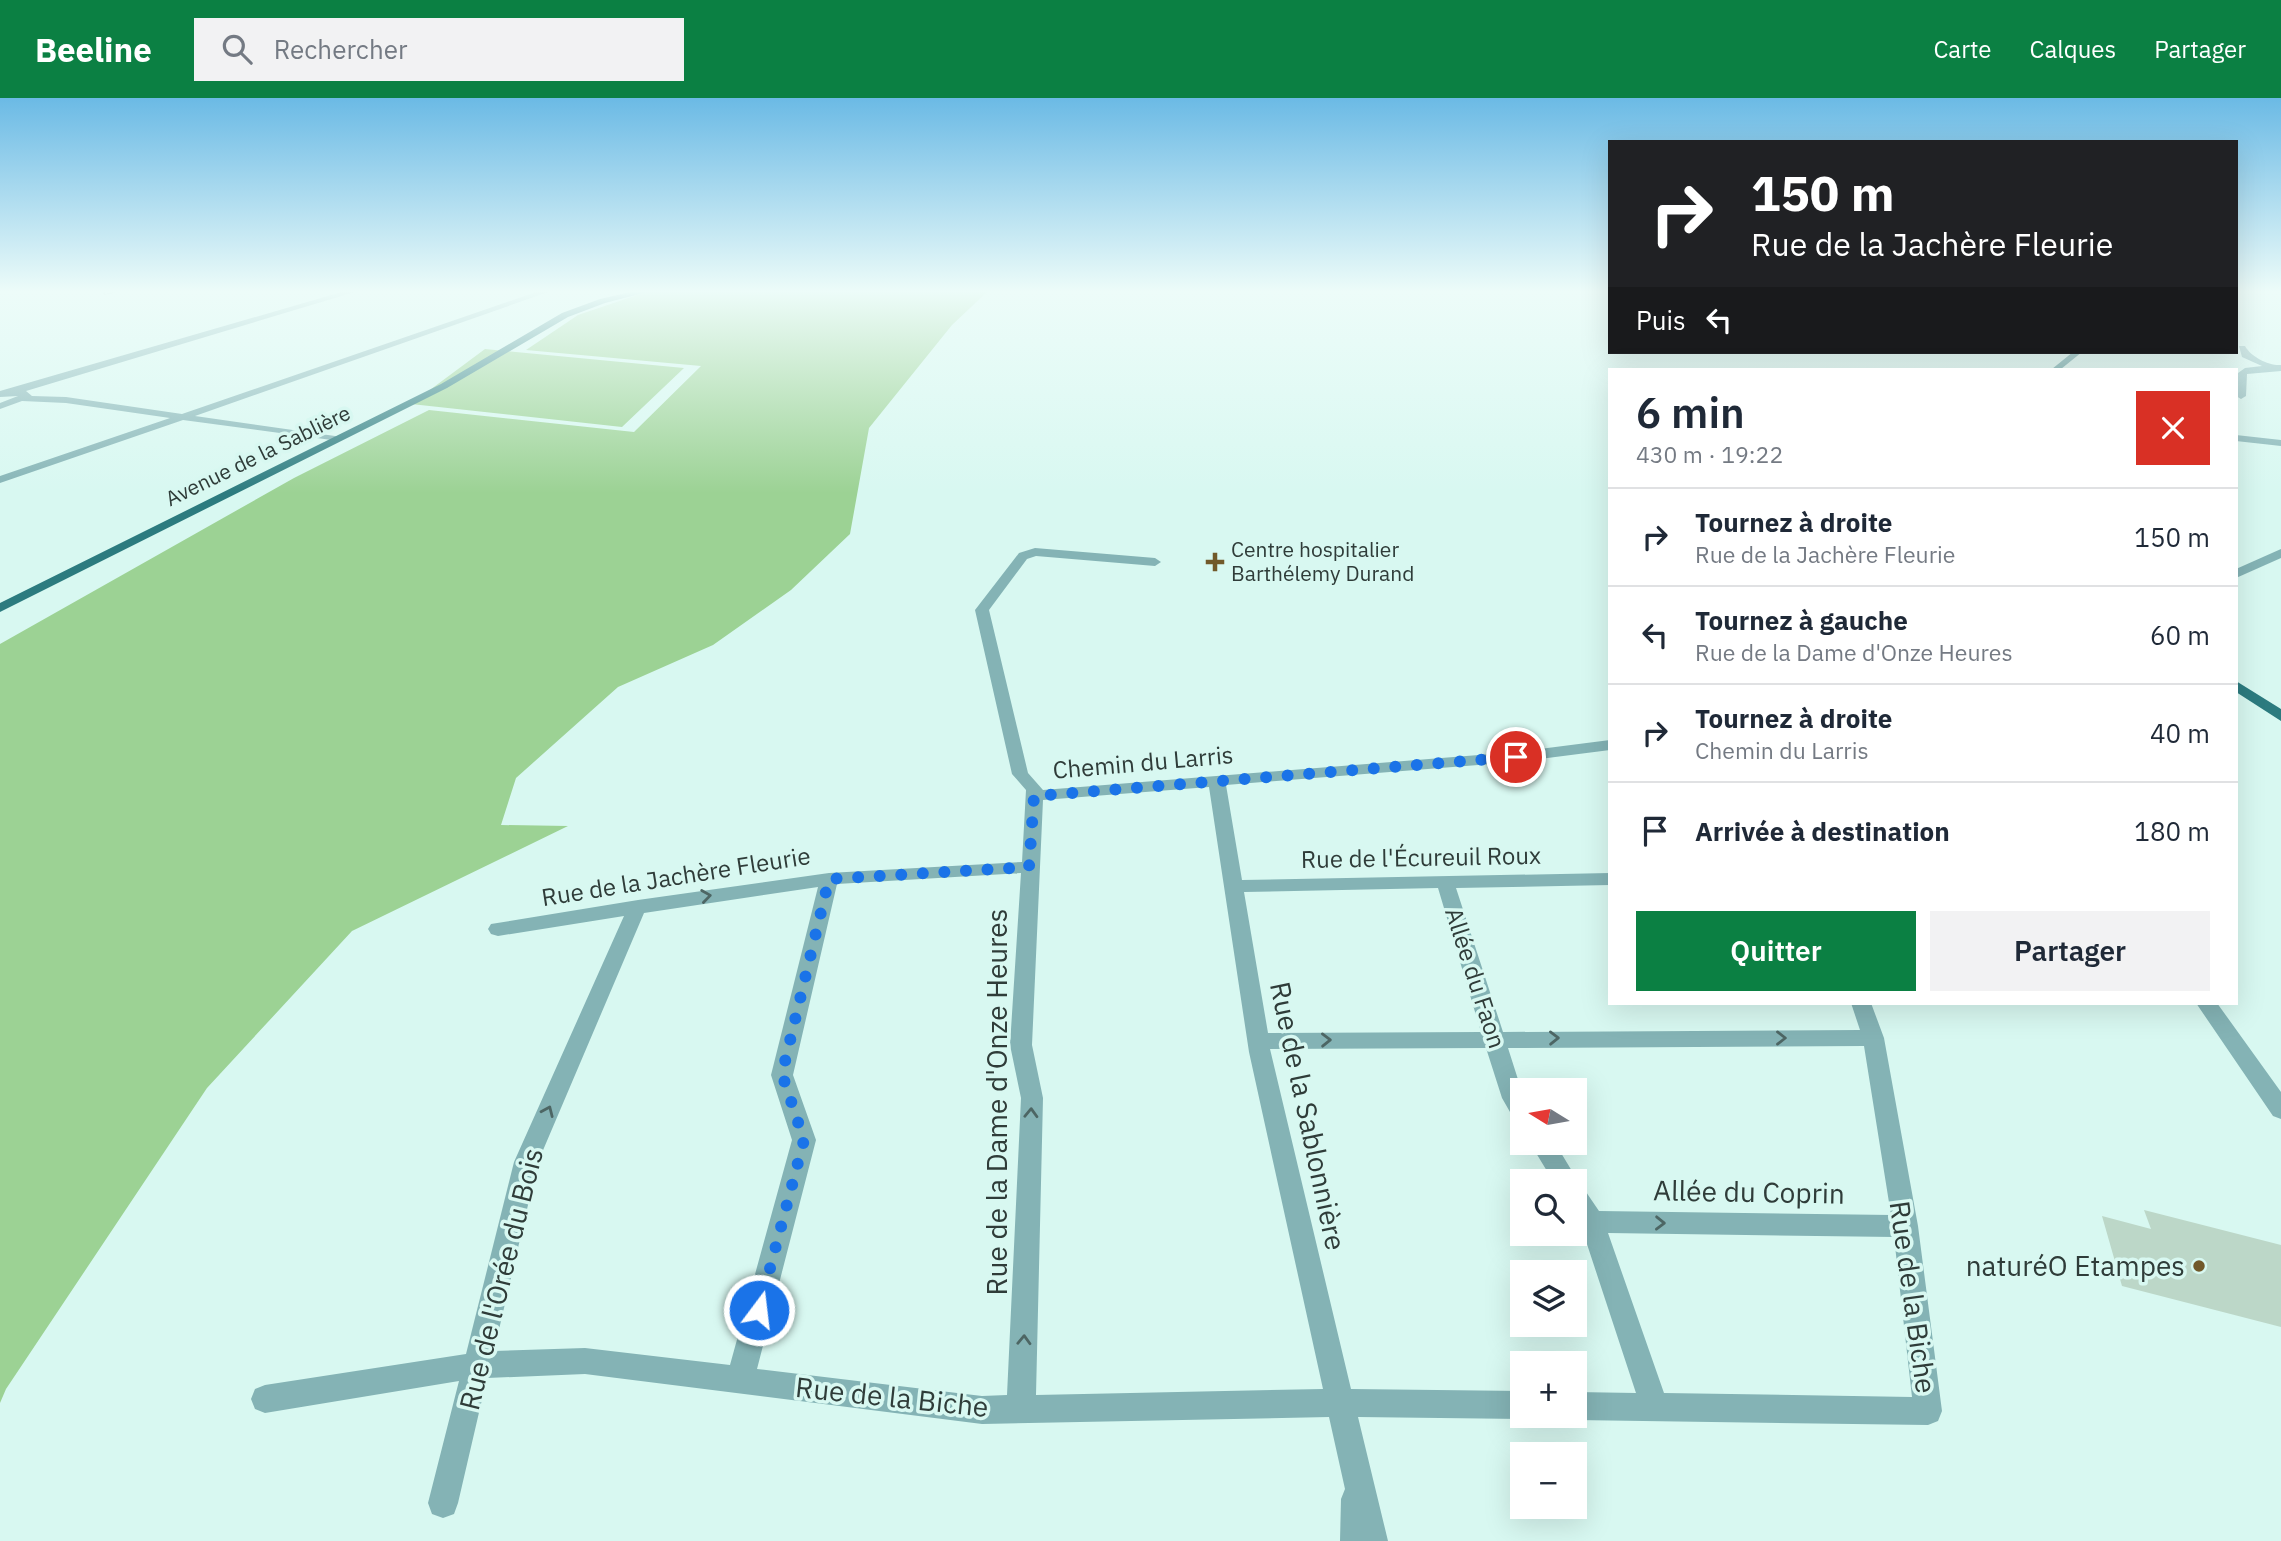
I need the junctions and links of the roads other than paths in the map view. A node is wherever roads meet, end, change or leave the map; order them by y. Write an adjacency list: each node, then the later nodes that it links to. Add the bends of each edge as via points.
1 (133, 358): 6 (street)
2 (354, 358): 11 (street)
3 (491, 358): 13 (main road, Avenue de la Sablière)
4 (2253, 358): 5 (street)
5 (2277, 368): 8 (street, via 2244,373)
6 (59, 381): 7 (street); 9 (street)
7 (4, 393): 9 (street)
8 (2241, 396)
9 (25, 397): 10 (street); 11 (street)
10 (0, 406)
11 (183, 418): 13 (street); 15 (street)
12 (2238, 438): 14 (street)
13 (335, 439): 19 (main road, Avenue de la Sablière)
14 (2281, 443)
15 (0, 480)
16 (2281, 553): 18 (street)
17 (1155, 562): 24 (street, Chemin du Larris, via 1035,552 1023,556 982,610 1020,774 1035,789)
18 (2238, 573)
19 (0, 608)
20 (2238, 686): 21 (main road)
21 (2281, 716)
22 (1608, 745): 23 (street, Chemin du Larris)
23 (1217, 781): 24 (street, Chemin du Larris); 29 (street, Rue de la Sablonnière)
24 (1034, 796): 25 (street, Rue de la Dame d'Onze Heures)
25 (1029, 867): 26 (street, Rue de la Jachère Fleurie); 49 (street, Rue de la Dame d'Onze Heures, one-way to 25, via 1032,1098 1021,1045)
26 (829, 879): 30 (street, Rue de la Jachère Fleurie, one-way to 26); 43 (street, via 782,1074 804,1140)
27 (1608, 879): 28 (street, Rue de l'Écureuil Roux)
28 (1445, 882): 29 (street, Rue de l'Écureuil Roux); 35 (street, Allée du Faon)
29 (1233, 886): 36 (street, Rue de la Sablonnière)
30 (638, 906): 31 (street, Rue de la Jachère Fleurie); 42 (street, Rue de l'Orée du Bois, one-way to 30, via 526,1162)
31 (498, 929)
32 (1862, 1005): 34 (street, Rue de la Biche)
33 (2207, 1005): 38 (street)
34 (1874, 1038): 35 (street, one-way to 34); 41 (street, Rue de la Biche)
35 (1495, 1039): 36 (street, one-way to 35); 37 (street, Allée du Faon)
36 (1258, 1041): 45 (street, Rue de la Sablonnière)
37 (1510, 1088)
38 (2281, 1110)
39 (1587, 1214): 40 (street)
40 (1592, 1222): 41 (street, Allée du Coprin, one-way to 41); 48 (street)
41 (1905, 1226): 48 (street, Rue de la Biche, via 1928,1411)
42 (478, 1365): 43 (street, Rue de la Biche, via 585,1361); 44 (street, Rue de la Biche); 51 (street, Rue de l'Orée du Bois)
43 (740, 1380): 49 (street, Rue de la Biche, via 982,1410)
44 (265, 1399)
45 (1342, 1403): 46 (street, Rue de la Biche); 49 (street, Rue de la Biche); 50 (street, Rue de la Sablonnière)
46 (1510, 1405)
47 (1587, 1406): 48 (street, Rue de la Biche)
48 (1655, 1407)
49 (1021, 1409)
50 (1356, 1460): 52 (street); 53 (street)
51 (443, 1503)
52 (1356, 1541)
53 (1372, 1541)

